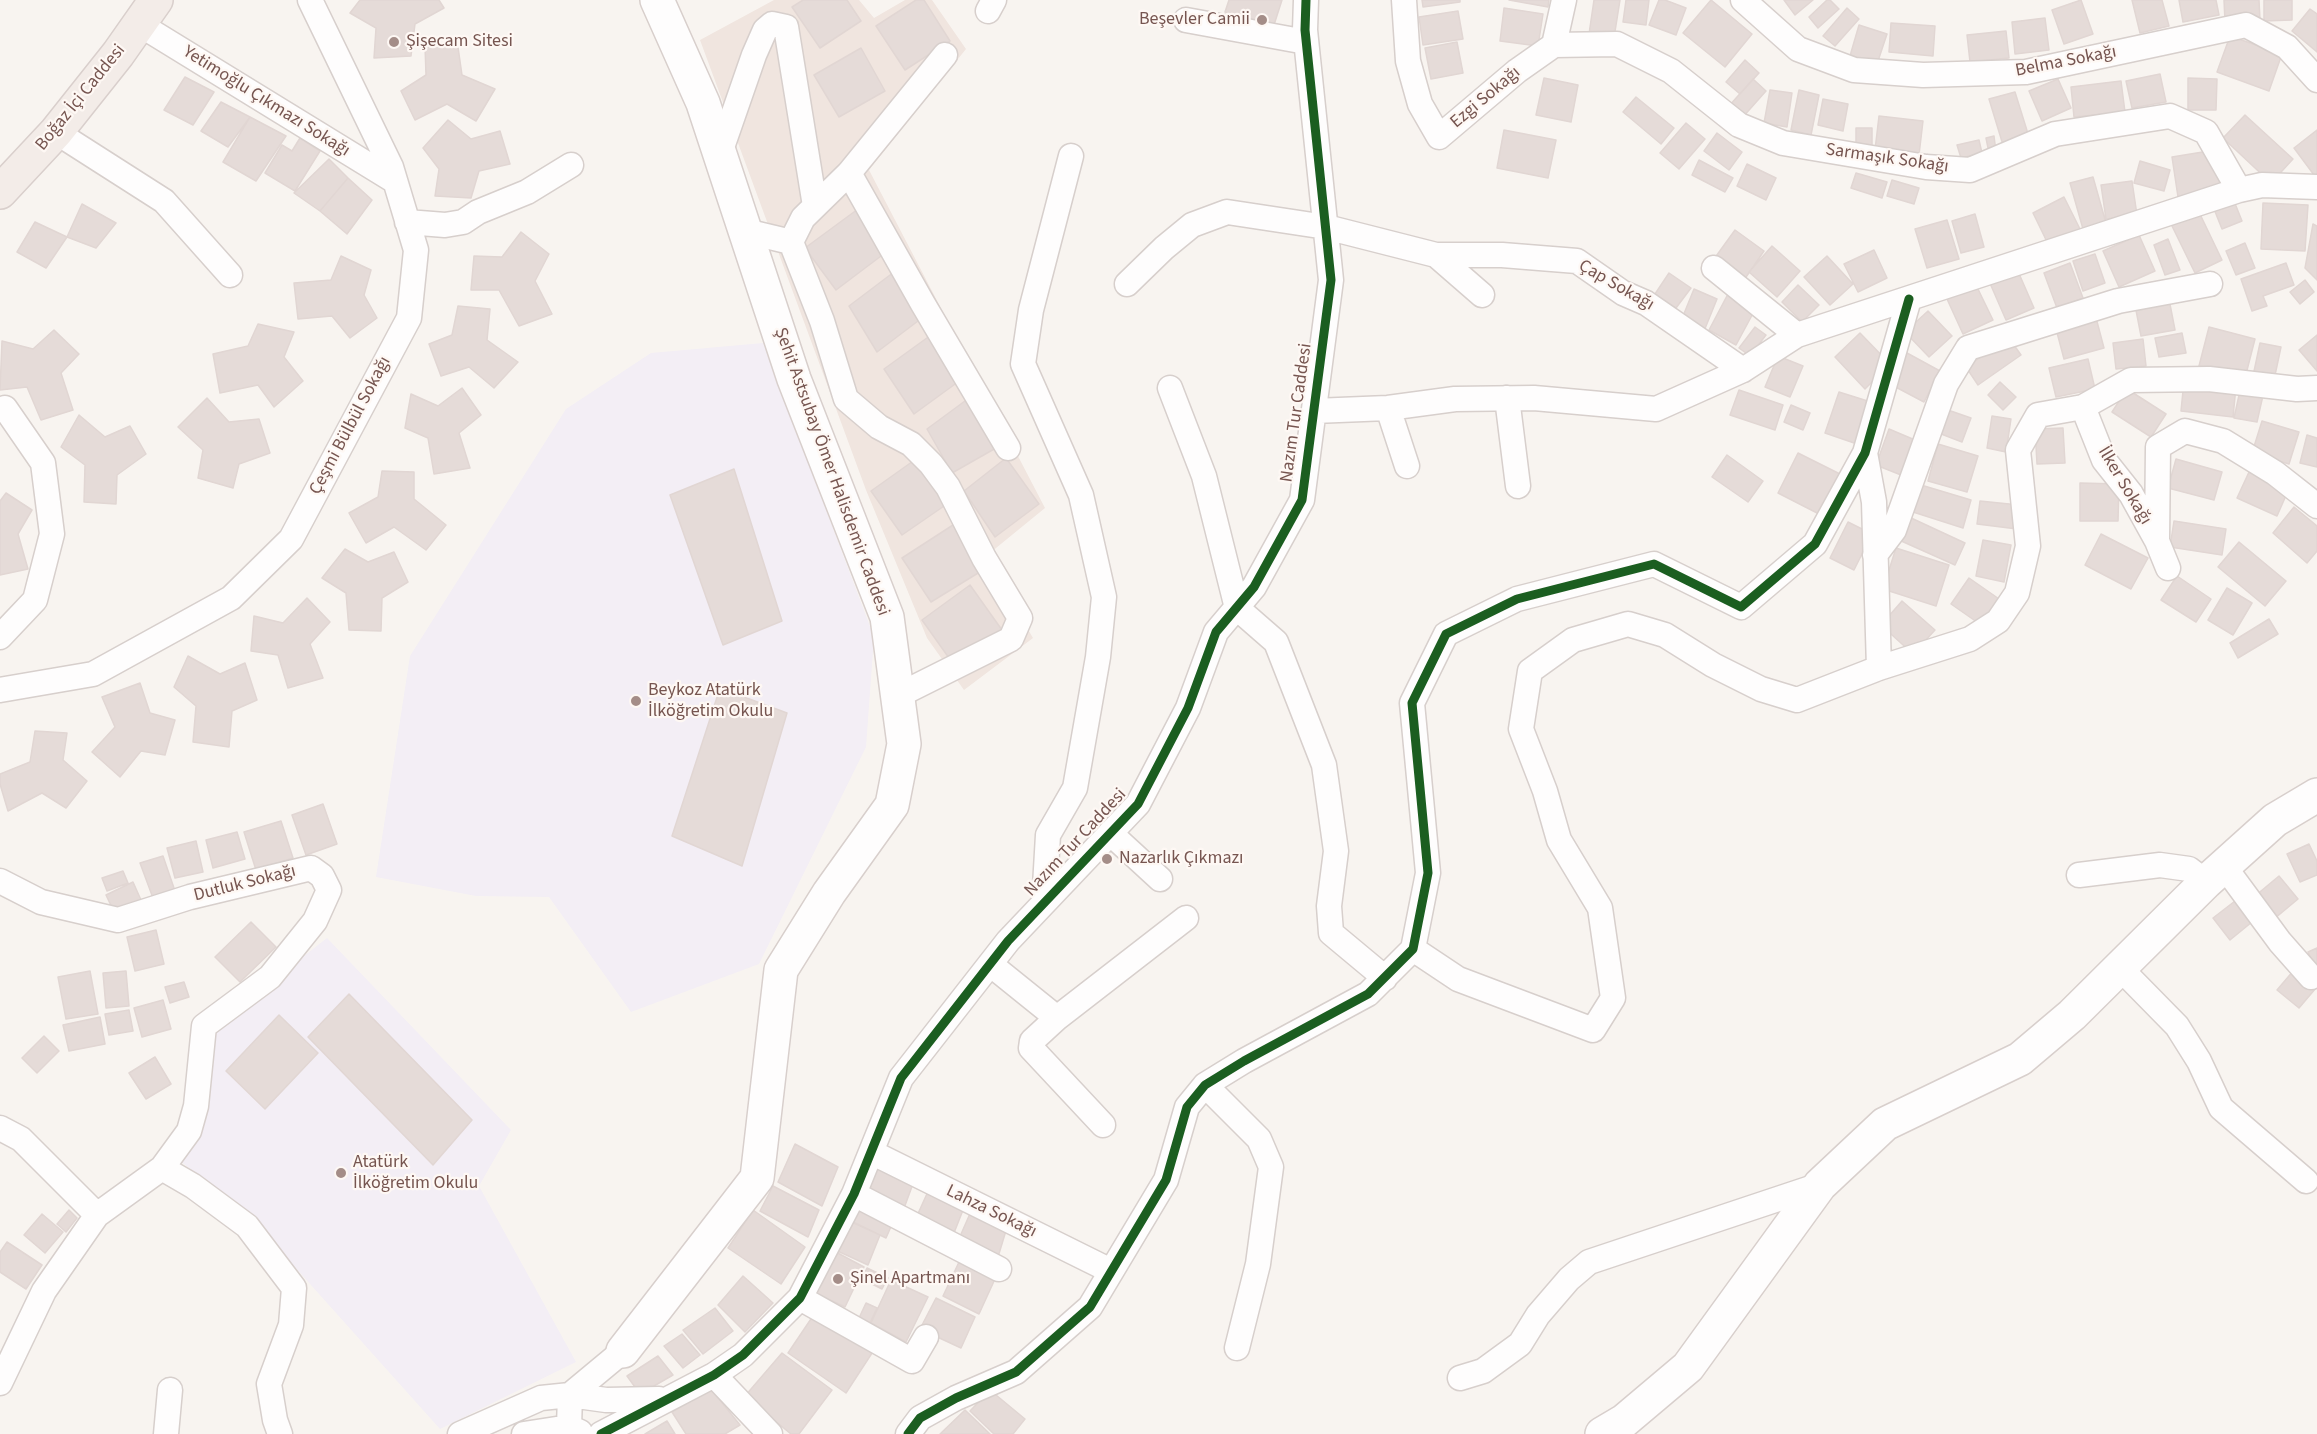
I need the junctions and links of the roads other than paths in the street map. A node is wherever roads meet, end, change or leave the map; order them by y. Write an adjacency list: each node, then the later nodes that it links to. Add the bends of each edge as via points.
1 (310, 0): 18 (street, Çeşmi Bülbül Sokağı, via 391,167)
2 (657, 0): 14 (street, Şehit Astsubay Ömer Halisdemir Caddesi, via 703,103)
3 (1305, 0): 9 (street, Nazım Tur Caddesi)
4 (1404, 0): 10 (street, Ezgi Sokağı, via 1408,61 1420,104 1439,137)
5 (1564, 0): 10 (street)
6 (1743, 0): 12 (street, Belma Sokağı, via 1798,49 1854,70 1923,75 2026,72 2246,25 2287,47)
7 (147, 12): 13 (main road, Boğaz İçi Caddesi); 18 (street, Yetimoğlu Çıkmazı Sokağı)
8 (1186, 20): 9 (street)
9 (1306, 42): 24 (street, Nazım Tur Caddesi)
10 (1554, 45): 20 (street, Sarmaşık Sokağı, via 1617,44 1671,71 1739,125 1783,143 1926,167 1970,170 2055,134 2170,116 2206,132)
11 (945, 56): 17 (street)
12 (2317, 80)
13 (56, 132): 21 (main road, Boğaz İçi Caddesi); 29 (street, via 164,201)
14 (720, 153): 22 (street, via 765,30 772,24 786,27); 25 (street, Şehit Astsubay Ömer Halisdemir Caddesi)
15 (1071, 156): 62 (street, via 1031,310 1023,364 1081,495 1104,597 1098,657 1075,788 1048,835)
16 (571, 165): 23 (street, via 527,192 463,222)
17 (849, 173): 22 (street); 43 (street)
18 (393, 180): 23 (street, Çeşmi Bülbül Sokağı)
19 (2317, 187): 20 (street, via 2262,185)
20 (2239, 190): 33 (street)
21 (0, 192)
22 (815, 206): 26 (street, via 803,218)
23 (407, 222): 54 (street, Çeşmi Bülbül Sokağı, via 416,250 409,318 291,539 231,598 93,674)
24 (1326, 227): 27 (street, Çap Sokağı); 30 (street, Çap Sokağı, via 1227,212 1192,225); 42 (street, Nazım Tur Caddesi, via 1331,280)
25 (745, 231): 26 (street); 55 (street, Şehit Astsubay Ömer Halisdemir Caddesi, via 794,380 887,618)
26 (791, 242): 55 (street, via 822,321 846,399 879,427 911,444 931,464 948,487 1020,618 1011,639)
27 (1436, 255): 32 (street, Çap Sokağı); 35 (street, Çap Sokağı, via 1577,261)
28 (1714, 268): 34 (street)
29 (230, 275)
30 (1127, 284)
31 (2210, 284): 49 (street, via 2118,301 1968,348 1946,384 1894,530)
32 (1482, 295)
33 (1909, 299): 34 (street); 44 (street)
34 (1797, 335): 35 (street)
35 (1743, 370): 38 (street, via 1656,409)
36 (1170, 388): 51 (street, via 1204,476)
37 (2310, 391): 39 (street, via 2209,378 2131,380)
38 (1507, 398): 41 (street, via 1455,399); 46 (street)
39 (2083, 407): 48 (street, İlker Sokağı, via 2104,460 2132,495); 53 (street, via 2038,415 2018,450 2028,546 2017,593 1998,621 1970,639)
40 (5, 408): 52 (street, via 43,463 52,534 35,600)
41 (1388, 408): 42 (street); 45 (street)
42 (1314, 411): 51 (street, Nazım Tur Caddesi, via 1302,500 1254,587)
43 (1008, 448)
44 (1865, 453): 49 (street, via 1874,502); 64 (street, via 1815,544 1741,607 1654,564 1517,599 1446,634 1412,703 1428,873)
45 (1407, 466)
46 (1518, 486)
47 (2317, 506): 48 (street, İlker Sokağı, via 2275,473 2223,441 2185,431 2158,447)
48 (2157, 541): 50 (street)
49 (1875, 555): 53 (street)
50 (2168, 568)
51 (1237, 608): 57 (street, Nazım Tur Caddesi, via 1216,632 1188,708 1138,804); 68 (street, via 1276,642 1324,765 1336,851 1329,906 1331,933)
52 (0, 637)
53 (1879, 668): 64 (street, via 1797,700 1761,689 1665,635 1628,624 1573,640 1530,671 1521,729 1559,840 1600,908 1613,998 1593,1030 1458,979)
54 (0, 690)
55 (897, 696): 84 (street, Şehit Astsubay Ömer Halisdemir Caddesi, via 904,744 892,805 829,893 781,970 757,1178)
56 (2317, 795): 58 (street, via 2275,820)
57 (1110, 833): 60 (street); 62 (street, Nazım Tur Caddesi)
58 (2215, 874): 59 (street, via 2160,865); 66 (street); 67 (street)
59 (2079, 875)
60 (1160, 879)
61 (0, 881): 74 (street, Dutluk Sokağı, via 42,902 118,920 190,897 311,868 322,876 329,890 315,921 270,977 204,1026 196,1106 189,1131)
62 (1044, 903): 65 (street, Nazım Tur Caddesi)
63 (1186, 918): 69 (street)
64 (1413, 949): 68 (street)
65 (990, 964): 69 (street); 73 (street, Nazım Tur Caddesi, via 901,1078)
66 (2121, 969): 75 (street, via 2177,1026 2221,1107); 76 (street, via 2019,1059 1885,1124)
67 (2311, 977)
68 (1385, 978): 70 (street, via 1368,994)
69 (1057, 1018): 71 (street, via 1032,1041 1031,1048)
70 (1205, 1085): 80 (street, via 1187,1107 1166,1180); 83 (street, via 1258,1139 1271,1167 1258,1264)
71 (1103, 1125)
72 (0, 1128): 78 (street, via 21,1139)
73 (871, 1152): 77 (street, Nazım Tur Caddesi); 80 (street, Lahza Sokağı)
74 (162, 1168): 78 (street); 95 (street, via 247,1226 294,1288 291,1325 269,1384)
75 (2306, 1181)
76 (1821, 1185): 86 (street, via 1589,1262 1546,1306 1520,1344 1483,1371); 100 (street, via 1688,1367 1624,1421)
77 (854, 1194): 79 (street); 81 (street, Nazım Tur Caddesi)
78 (97, 1215): 87 (street, via 44,1291)
79 (999, 1269)
80 (1111, 1271): 99 (street, via 1090,1307 1016,1372 920,1418)
81 (800, 1298): 82 (street, via 912,1361); 85 (street, Nazım Tur Caddesi, via 743,1354)
82 (926, 1338)
83 (1236, 1348)
84 (624, 1351): 89 (street); 91 (street)
85 (714, 1375): 90 (street, Nazım Tur Caddesi); 98 (street)
86 (1460, 1378)
87 (0, 1383)
88 (170, 1390): 94 (street)
89 (570, 1395): 91 (street); 92 (street); 96 (street, via 540,1398)
90 (664, 1399): 91 (street); 93 (street, Nazım Tur Caddesi)
91 (606, 1400): 93 (street)
92 (573, 1432): 97 (street)
93 (609, 1432)
94 (166, 1434)
95 (280, 1434)
96 (460, 1434)
97 (524, 1434)
98 (770, 1434)
99 (908, 1434)
100 (1602, 1434)

